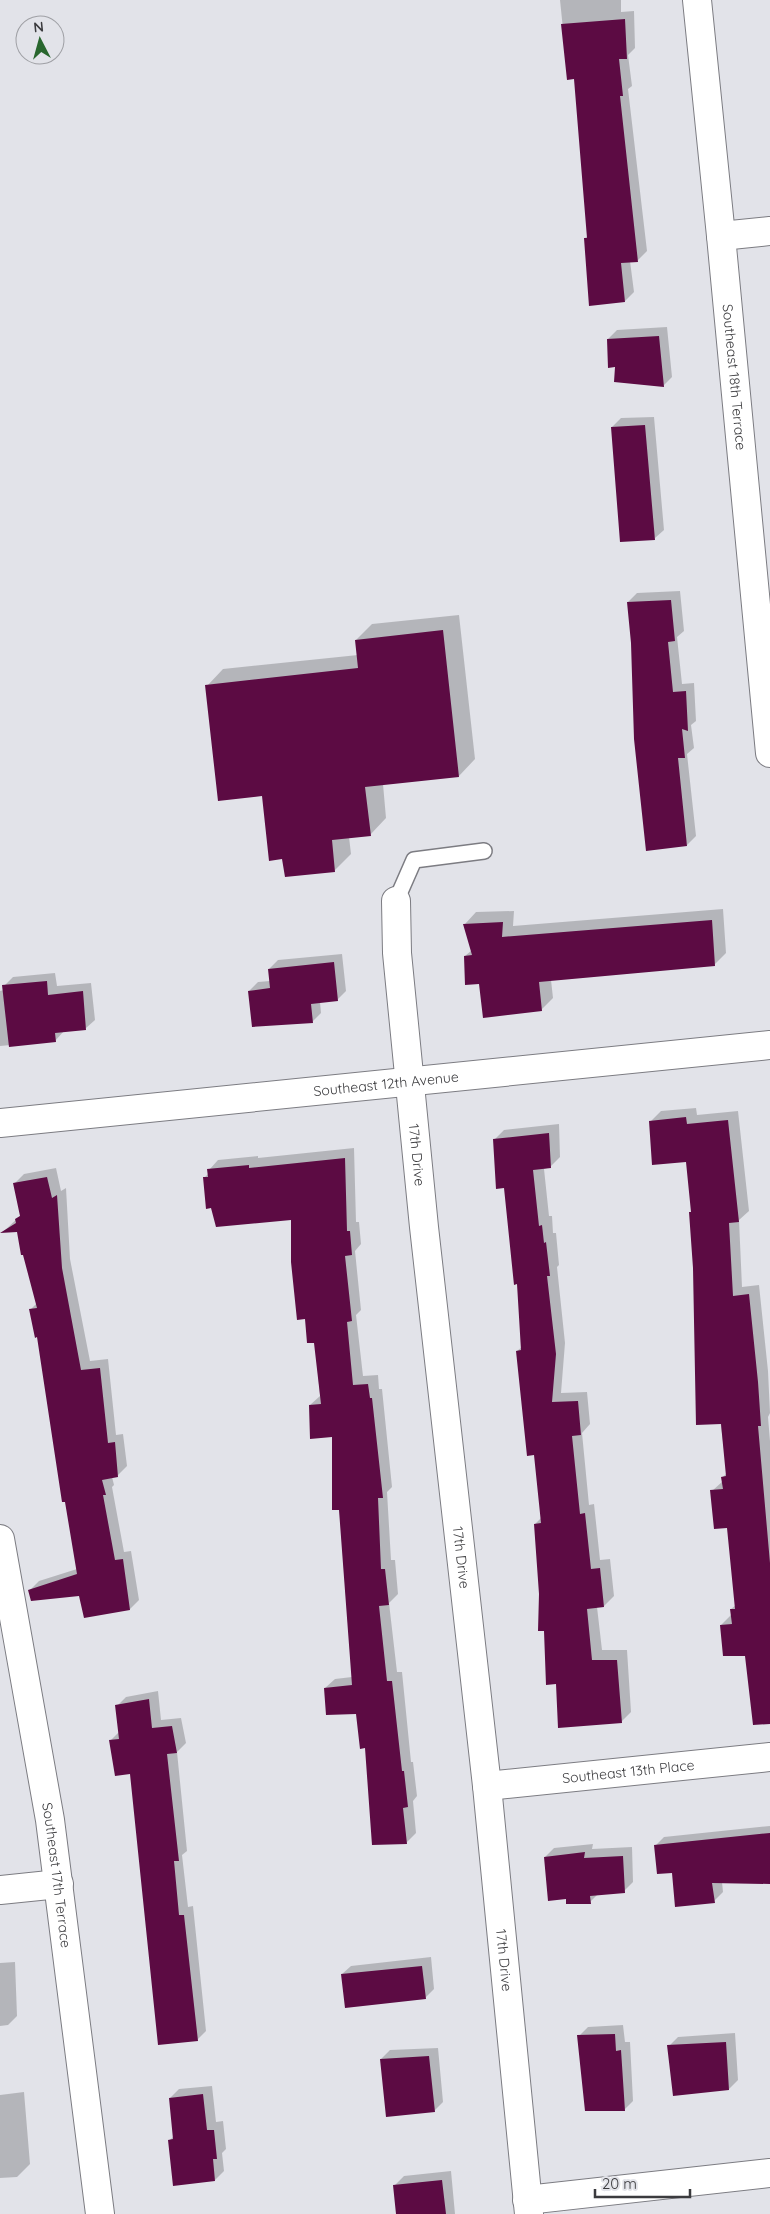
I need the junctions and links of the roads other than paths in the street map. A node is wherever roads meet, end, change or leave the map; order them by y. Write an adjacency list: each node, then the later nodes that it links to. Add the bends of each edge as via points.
1 (697, 0): 3 (street, Southeast 18th Terrace)
2 (770, 231): 3 (street)
3 (721, 236): 4 (street, Southeast 18th Terrace)
4 (770, 753)
5 (484, 851): 6 (lane, via 414,860)
6 (396, 901): 8 (street, 17th Drive, via 397,953)
7 (770, 1045): 8 (street, Southeast 12th Avenue)
8 (410, 1082): 9 (street, Southeast 12th Avenue); 12 (street, 17th Drive)
9 (0, 1123)
10 (0, 1539): 13 (street, Southeast 17th Terrace)
11 (770, 1757): 12 (street, Southeast 13th Place)
12 (487, 1786): 16 (street, 17th Drive)
13 (59, 1884): 14 (street); 17 (street, Southeast 17th Terrace)
14 (0, 1890)
15 (770, 2173): 16 (street)
16 (528, 2207)
17 (100, 2214)

